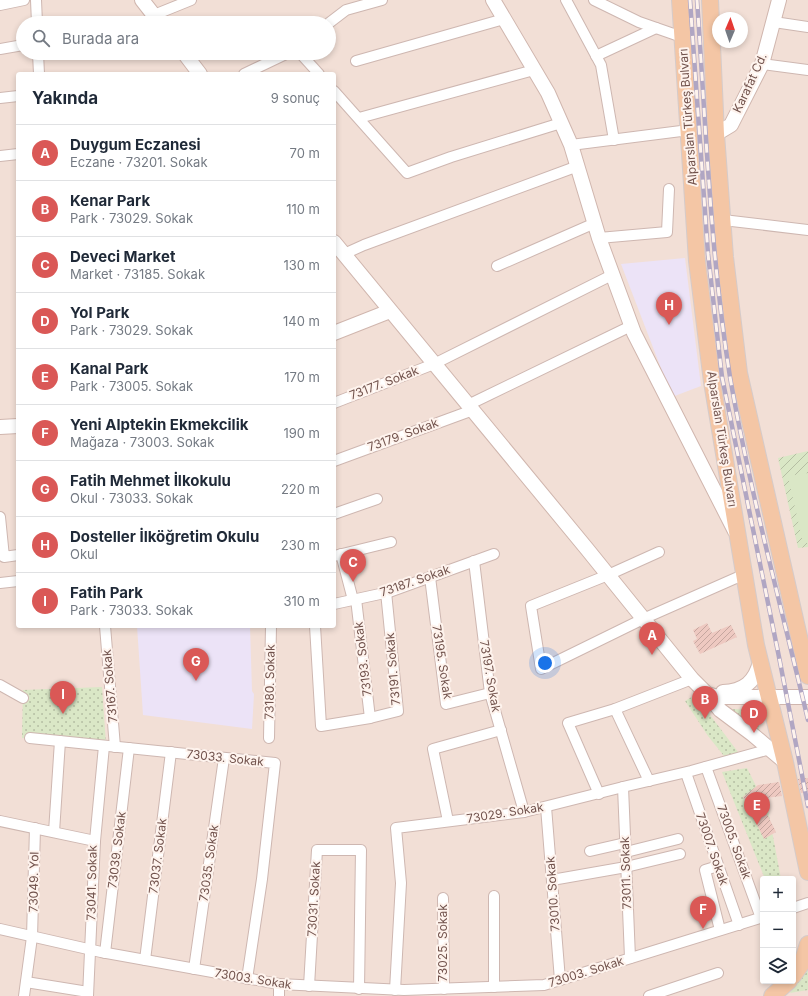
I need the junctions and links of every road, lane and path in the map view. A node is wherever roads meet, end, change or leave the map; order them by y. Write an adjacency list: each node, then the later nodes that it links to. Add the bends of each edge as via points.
1 (24, 0): 12 (street)
2 (36, 0): 13 (street)
3 (142, 0): 14 (main road)
4 (191, 0): 15 (street)
5 (382, 0): 16 (street, via 346,10)
6 (493, 0): 17 (main road)
7 (566, 0): 24 (street)
8 (594, 0): 20 (street)
9 (680, 0): 21 (main road, Alparslan Türkeş Bulvarı)
10 (710, 0): 43 (main road)
11 (779, 0): 18 (main road, Karafat Cd.)
12 (0, 5)
13 (37, 16)
14 (155, 16)
15 (162, 16)
16 (336, 18)
17 (504, 19): 29 (street); 31 (main road)
18 (774, 22): 19 (street); 30 (main road, Karafat Cd.)
19 (808, 27)
20 (656, 28): 21 (street); 24 (street)
21 (682, 37): 42 (main road, Alparslan Türkeş Bulvarı)
22 (16, 46): 23 (street)
23 (0, 49)
24 (596, 56): 44 (street, via 601,65)
25 (38, 60): 33 (street)
26 (189, 60): 34 (main road)
27 (273, 60): 35 (street)
28 (306, 60): 36 (street)
29 (356, 61)
30 (762, 64): 32 (street); 43 (main road, Karafat Cd., via 730,124)
31 (534, 70): 40 (street); 41 (main road, via 548,93)
32 (808, 70)
33 (39, 72)
34 (198, 72)
35 (248, 72)
36 (317, 72)
37 (336, 93): 40 (street)
38 (16, 96): 39 (street)
39 (0, 98)
40 (359, 118): 41 (street, via 407,173)
41 (561, 123): 45 (main road)
42 (689, 130): 44 (street); 70 (main road, Alparslan Türkeş Bulvarı, via 698,269 712,382)
43 (716, 134): 50 (main road)
44 (614, 140): 45 (street)
45 (571, 145): 48 (main road)
46 (16, 154): 47 (street)
47 (0, 156)
48 (578, 166): 51 (main road); 55 (street)
49 (669, 189): 53 (street, via 667,232)
50 (723, 220): 52 (street); 90 (main road, via 739,373)
51 (595, 223): 53 (main road); 56 (street)
52 (808, 230)
53 (599, 238): 57 (main road)
54 (336, 244): 55 (main road)
55 (344, 254): 58 (main road)
56 (497, 266)
57 (612, 274): 59 (main road); 61 (street, 73177. Sokak)
58 (390, 311): 60 (main road); 61 (main road)
59 (631, 326): 63 (street, 73179. Sokak); 70 (main road)
60 (336, 332)
61 (434, 364): 62 (street, 73177. Sokak); 63 (main road)
62 (336, 402)
63 (470, 408): 66 (street, 73179. Sokak); 78 (main road)
64 (16, 426): 65 (main road)
65 (0, 427)
66 (336, 460)
67 (377, 499): 68 (street)
68 (336, 513)
69 (0, 517): 74 (street, via 4,557)
70 (738, 538): 77 (main road, Alparslan Türkeş Bulvarı)
71 (391, 542): 75 (street)
72 (659, 552): 78 (street)
73 (494, 554): 76 (street, 73187. Sokak)
74 (16, 555)
75 (338, 555): 83 (street, 73193. Sokak)
76 (474, 561): 79 (street, 73187. Sokak); 93 (street, 73197. Sokak)
77 (745, 574): 85 (street); 89 (main road, Alparslan Türkeş Bulvarı)
78 (608, 575): 85 (main road); 85 (street, via 531,606 541,669)
79 (430, 577): 82 (street, 73187. Sokak); 93 (street, 73195. Sokak, via 446,704)
80 (16, 581): 81 (street)
81 (0, 584)
82 (386, 592): 83 (street, 73187. Sokak); 99 (street, 73191. Sokak, via 398,711)
83 (354, 600): 84 (street, 73187. Sokak); 99 (street, 73193. Sokak)
84 (336, 604)
85 (643, 619): 91 (main road)
86 (105, 628): 105 (street, 73167. Sokak)
87 (271, 628): 102 (street, 73180. Sokak)
88 (316, 628): 99 (street, 73191. Sokak, via 321,726)
89 (760, 662): 94 (main road, via 757,674 748,684 731,691); 95 (main road, Alparslan Türkeş Bulvarı)
90 (808, 676)
91 (692, 679): 94 (main road); 98 (street)
92 (0, 685): 97 (street)
93 (490, 693): 100 (street, 73197. Sokak)
94 (707, 694): 95 (main road, via 718,697); 107 (main road, via 720,710)
95 (768, 697): 96 (main road); 110 (main road, Alparslan Türkeş Bulvarı)
96 (808, 697)
97 (23, 698)
98 (616, 709): 113 (street); 115 (street, via 568,723)
99 (370, 718)
100 (501, 730): 117 (street, 73197. Sokak); 119 (street, via 433,750)
101 (30, 738): 103 (street, 73033. Sokak)
102 (269, 738)
103 (60, 741): 104 (street, 73033. Sokak); 121 (street)
104 (104, 746): 105 (street, 73033. Sokak); 123 (street)
105 (115, 747): 106 (street, 73033. Sokak)
106 (129, 748): 108 (street, 73033. Sokak); 143 (street, 73039. Sokak)
107 (770, 749): 110 (main road); 111 (street, 73029. Sokak)
108 (170, 752): 109 (street, 73033. Sokak); 145 (street, 73037. Sokak)
109 (224, 758): 146 (street, 73035. Sokak); 149 (street, 73033. Sokak, via 275,763 262,879)
110 (785, 762): 129 (main road, Alparslan Türkeş Bulvarı)
111 (706, 767): 112 (street, 73029. Sokak); 135 (street, 73005. Sokak)
112 (686, 773): 113 (street, 73029. Sokak); 127 (street, 73007. Sokak)
113 (649, 781): 114 (street, 73029. Sokak)
114 (623, 787): 115 (street, 73029. Sokak); 124 (street, 73011. Sokak)
115 (599, 794): 116 (street, 73029. Sokak)
116 (546, 807): 117 (street, 73029. Sokak); 130 (street, 73010. Sokak)
117 (524, 812): 119 (street, 73029. Sokak)
118 (0, 821): 120 (street, 73041. Sokak)
119 (448, 821): 159 (street, 73029. Sokak, via 396,828 401,883)
120 (35, 828): 121 (street, 73041. Sokak); 140 (street, 73049. Yol)
121 (54, 832): 123 (street, 73041. Sokak)
122 (678, 839): 124 (street)
123 (95, 841): 142 (street, 73041. Sokak)
124 (626, 847): 125 (street); 128 (street, 73011. Sokak)
125 (590, 851)
126 (680, 854): 128 (street)
127 (718, 866): 137 (street, 73007. Sokak); 139 (street, via 705,870)
128 (626, 867): 130 (street); 144 (street, 73011. Sokak)
129 (808, 872)
130 (552, 880): 150 (street, 73010. Sokak)
131 (494, 896): 155 (street)
132 (443, 898): 157 (street, 73025. Sokak)
133 (808, 903): 134 (street)
134 (796, 907)
135 (760, 912)
136 (760, 918): 137 (street, 73003. Sokak)
137 (739, 925): 139 (street, 73003. Sokak)
138 (0, 929): 140 (street, 73003. Sokak)
139 (720, 930): 144 (street, 73003. Sokak)
140 (32, 936): 142 (street, 73003. Sokak); 151 (street, 73049. Yol)
141 (808, 944): 147 (main road, via 802,963)
142 (90, 950): 143 (street, 73003. Sokak); 162 (street, 73041. Sokak)
143 (105, 953): 145 (street, 73003. Sokak)
144 (630, 958): 150 (street, 73003. Sokak)
145 (145, 960): 146 (street, 73003. Sokak)
146 (194, 969): 149 (street, 73003. Sokak)
147 (796, 972)
148 (718, 973): 165 (street)
149 (247, 979): 152 (street, 73003. Sokak)
150 (560, 980): 155 (street, 73003. Sokak, via 544,985)
151 (26, 982): 162 (street); 163 (street, 73049. Yol)
152 (279, 984): 154 (street, 73003. Sokak); 164 (street)
153 (786, 984): 166 (main road)
154 (309, 986): 156 (street, 73031. Sokak, via 318,850 361,850); 158 (street, 73003. Sokak)
155 (494, 987): 160 (street, 73003. Sokak)
156 (359, 988): 158 (street, 73003. Sokak); 161 (street, 73003. Sokak)
157 (444, 989): 159 (street, 73003. Sokak); 160 (street, 73003. Sokak)
158 (341, 992)
159 (400, 992): 161 (street, 73003. Sokak)
160 (465, 992)
161 (373, 993)
162 (88, 994)
163 (24, 996)
164 (279, 996)
165 (649, 996)
166 (772, 996)

